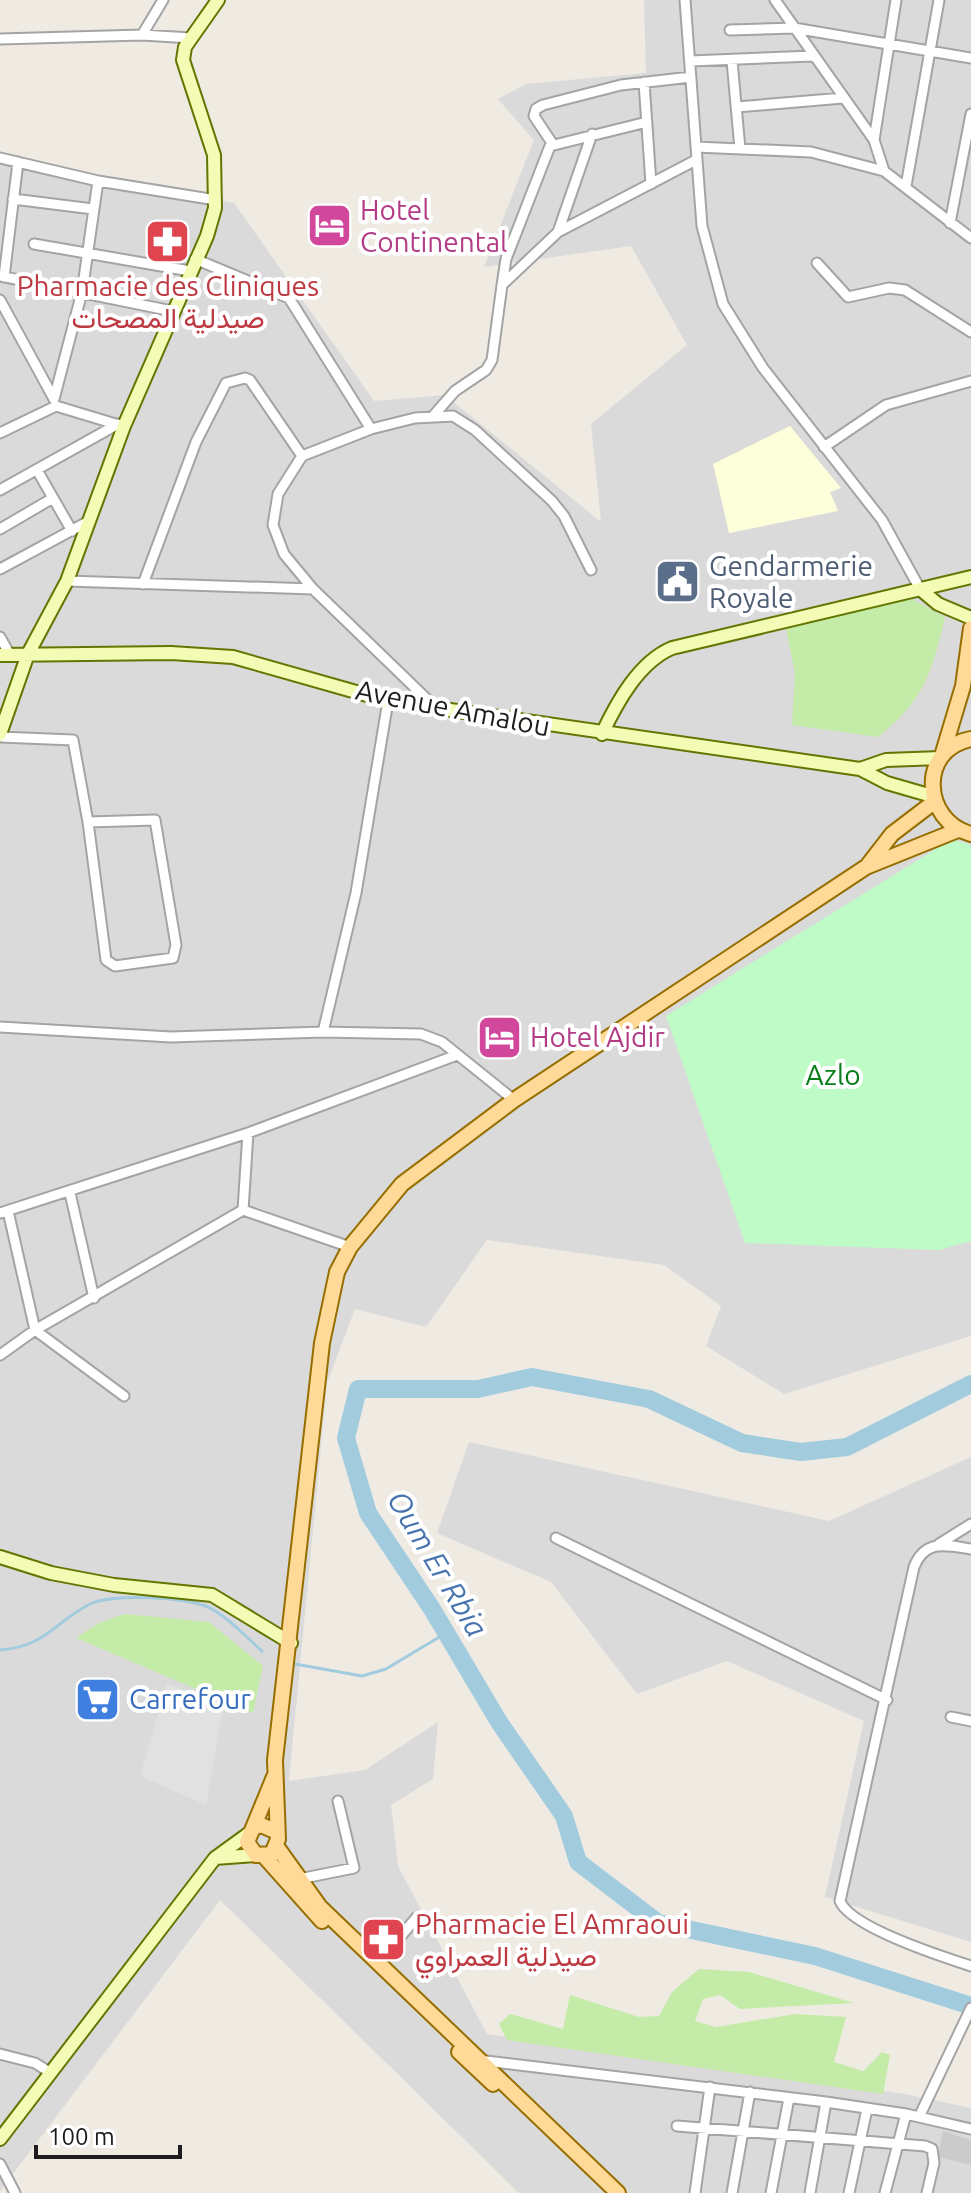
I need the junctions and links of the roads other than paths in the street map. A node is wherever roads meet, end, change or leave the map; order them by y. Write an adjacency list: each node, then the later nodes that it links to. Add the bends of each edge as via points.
1 (163, 0): 9 (street)
2 (218, 0): 10 (street)
3 (685, 0): 16 (street)
4 (775, 0): 7 (street)
5 (896, 0): 12 (street)
6 (939, 0): 13 (street)
7 (794, 28): 8 (street); 12 (street); 14 (street)
8 (730, 30)
9 (142, 35): 10 (street); 11 (street)
10 (191, 38): 37 (street, via 183,60 214,155)
11 (0, 39)
12 (891, 44): 13 (street); 25 (street)
13 (932, 52): 15 (street); 35 (street)
14 (813, 56): 17 (street); 20 (street)
15 (971, 58)
16 (690, 61): 17 (street); 18 (street)
17 (732, 61): 21 (street)
18 (691, 77): 19 (street); 27 (street)
19 (644, 82): 23 (street); 26 (street, via 539,107 534,116)
20 (843, 98): 21 (street); 25 (street)
21 (737, 107): 28 (street)
22 (971, 114): 39 (street)
23 (647, 122): 24 (street); 34 (street)
24 (592, 134): 26 (street); 40 (street)
25 (874, 140): 32 (street)
26 (552, 143): 47 (street, via 510,248)
27 (696, 147): 28 (street); 30 (street)
28 (740, 149): 32 (street, via 811,152)
29 (0, 158): 31 (street)
30 (696, 160): 34 (street); 58 (street, via 702,226 723,304 744,341)
31 (18, 162): 33 (street); 36 (street)
32 (884, 171): 35 (street)
33 (98, 181): 37 (street); 38 (street)
34 (651, 184): 40 (street)
35 (906, 186): 39 (street)
36 (13, 199): 38 (street); 46 (street)
37 (216, 200): 45 (street, via 207,236)
38 (93, 209): 43 (street)
39 (950, 223): 41 (street)
40 (558, 232): 47 (street)
41 (971, 238)
42 (34, 244): 43 (street)
43 (86, 252): 45 (street); 48 (street)
44 (817, 263): 51 (street, via 848,297 905,290)
45 (192, 265): 50 (street); 56 (street, via 289,298)
46 (2, 277): 48 (street)
47 (502, 285): 54 (street, via 492,360)
48 (82, 292): 50 (street); 53 (street)
49 (0, 300): 53 (street)
50 (172, 311): 55 (street)
51 (971, 332)
52 (971, 381): 58 (street, via 886,405)
53 (55, 402): 55 (street); 57 (street)
54 (433, 415): 56 (street); 67 (street, via 463,420 552,501)
55 (121, 425): 60 (street); 63 (street)
56 (371, 429): 59 (street)
57 (0, 433)
58 (824, 447): 72 (street, via 882,520)
59 (302, 456): 70 (street, via 250,380 226,383 196,442); 71 (street, via 283,482 273,525 284,554)
60 (37, 470): 61 (street); 62 (street)
61 (0, 490)
62 (53, 498): 64 (street); 65 (street)
63 (89, 521): 65 (street); 69 (street)
64 (0, 529)
65 (72, 531): 66 (street)
66 (0, 569)
67 (591, 570)
68 (971, 577): 72 (street)
69 (67, 581): 70 (street); 76 (street)
70 (143, 584): 71 (street)
71 (313, 589): 79 (street)
72 (920, 589): 73 (street, via 938,604); 80 (street, via 660,654 613,712)
73 (971, 618)
74 (971, 628): 83 (main road, via 963,686)
75 (0, 637): 77 (street)
76 (28, 654): 77 (street, Avenue Amalou); 78 (street, Avenue Amalou, via 233,657); 81 (street)
77 (5, 655)
78 (388, 701): 79 (street, Avenue Amalou); 90 (street, via 356,893)
79 (435, 707): 80 (street, Avenue Amalou)
80 (602, 734): 84 (street, Avenue Amalou)
81 (0, 735): 86 (street, via 73,740)
82 (971, 739): 83 (main road)
83 (941, 757): 84 (street, via 886,760); 85 (main road, via 932,779)
84 (860, 769): 85 (street)
85 (933, 799): 87 (main road, via 948,823); 88 (main road, via 892,834)
86 (88, 822): 86 (street, via 108,963 173,958 176,945 155,820)
87 (965, 832): 88 (main road)
88 (866, 867): 92 (main road)
89 (0, 1027): 90 (street, via 171,1037)
90 (323, 1032): 91 (street, via 421,1034)
91 (457, 1055): 92 (street); 93 (street)
92 (514, 1100): 97 (main road, via 402,1184)
93 (248, 1133): 94 (street); 95 (street)
94 (70, 1193): 96 (street); 98 (street)
95 (243, 1210): 97 (street); 98 (street)
96 (4, 1212): 99 (street)
97 (350, 1247): 107 (main road, via 337,1272 322,1343)
98 (94, 1298): 99 (street)
99 (35, 1330): 100 (street); 101 (street)
100 (0, 1355)
101 (124, 1396)
102 (971, 1524): 104 (street)
103 (556, 1538): 108 (street)
104 (939, 1544): 105 (street); 108 (street, via 919,1556 914,1567)
105 (971, 1549)
106 (0, 1557): 107 (street, via 114,1585 212,1595)
107 (291, 1643): 111 (main road)
108 (887, 1700): 121 (street, via 840,1901 850,1915)
109 (951, 1717): 110 (street)
110 (971, 1721)
111 (274, 1776): 113 (main road); 114 (main road)
112 (338, 1801): 118 (street, via 354,1868)
113 (250, 1831): 114 (main road, via 261,1825); 116 (main road, via 247,1842); 117 (street)
114 (275, 1831): 115 (main road)
115 (277, 1847): 116 (main road); 118 (main road)
116 (260, 1856): 117 (street); 123 (main road, via 296,1896)
117 (215, 1858): 126 (street)
118 (299, 1879): 120 (main road)
119 (417, 1917): 120 (street)
120 (378, 1963): 123 (main road)
121 (971, 1966)
122 (971, 2008): 134 (street)
123 (446, 2034): 125 (main road)
124 (0, 2054): 126 (street)
125 (476, 2062): 127 (street); 128 (main road)
126 (51, 2073): 141 (street)
127 (710, 2087): 129 (street); 136 (street)
128 (506, 2091): 146 (main road); 147 (main road)
129 (750, 2092): 130 (street); 138 (street)
130 (789, 2098): 131 (street); 139 (street)
131 (826, 2102): 132 (street); 140 (street)
132 (867, 2109): 133 (street); 142 (street)
133 (906, 2114): 134 (street); 143 (street)
134 (919, 2117): 137 (street)
135 (677, 2126): 136 (street)
136 (704, 2127): 138 (street); 148 (street)
137 (971, 2129)
138 (743, 2130): 139 (street); 149 (street)
139 (783, 2133): 140 (street); 150 (street)
140 (819, 2137): 142 (street); 151 (street)
141 (0, 2139)
142 (859, 2139): 143 (street); 152 (street)
143 (898, 2142): 153 (street); 154 (street, via 934,2151)
144 (0, 2164): 145 (street)
145 (15, 2193)
146 (605, 2193)
147 (618, 2193)
148 (695, 2193)
149 (732, 2193)
150 (771, 2193)
151 (810, 2193)
152 (849, 2193)
153 (885, 2193)
154 (927, 2193)

